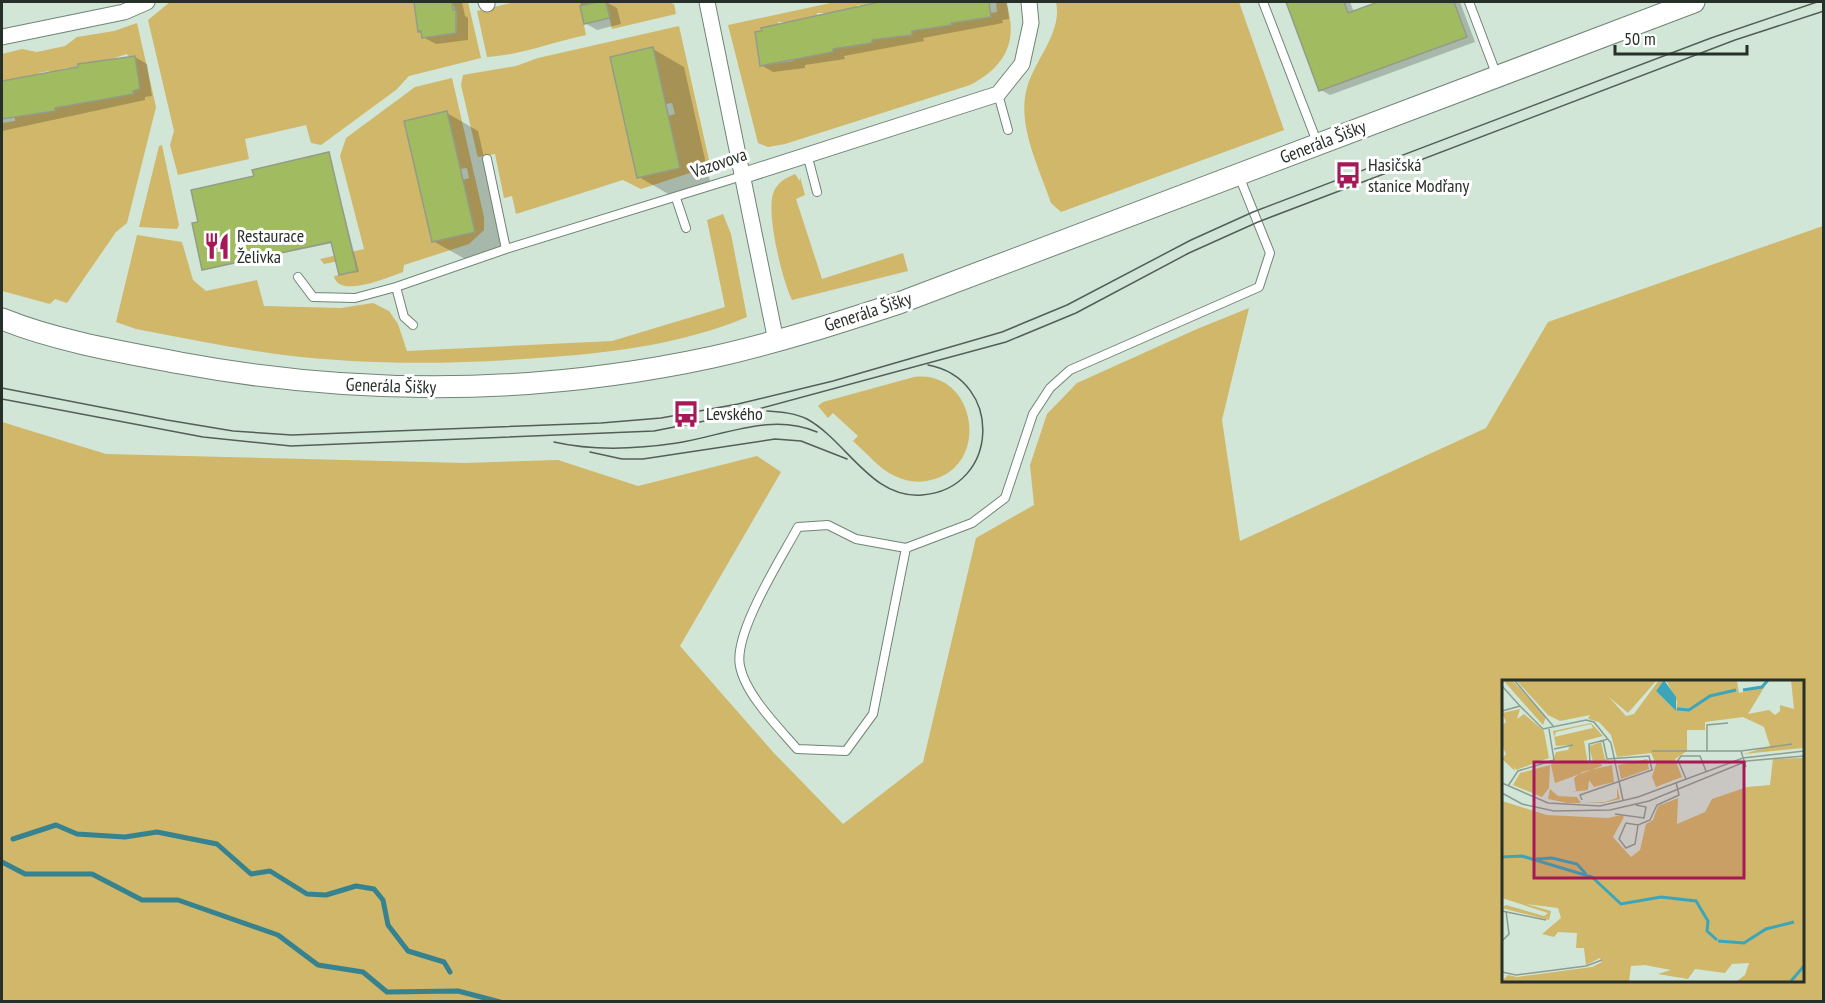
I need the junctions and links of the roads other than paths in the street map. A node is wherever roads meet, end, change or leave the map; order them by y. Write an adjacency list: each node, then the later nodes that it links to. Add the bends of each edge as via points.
1 (147, 2): 7 (street, via 124,12)
2 (707, 2): 15 (street)
3 (1029, 2): 9 (street, via 1031,22 1022,64)
4 (1263, 2): 11 (lane)
5 (1469, 2): 8 (lane)
6 (1694, 2): 8 (main road, Generála Šišky)
7 (2, 37)
8 (1497, 76): 11 (main road, Generála Šišky)
9 (999, 94): 10 (lane); 12 (street, Vazovova)
10 (1008, 130)
11 (1318, 144): 14 (main road, Generála Šišky)
12 (807, 154): 15 (street, Vazovova); 16 (lane)
13 (488, 159): 19 (lane)
14 (1238, 174): 24 (main road, Generála Šišky, via 908,299); 25 (lane, via 1270,253 1258,287 1070,370 1050,388 1033,414 1005,498 959,530)
15 (742, 176): 17 (lane, Vazovova); 24 (street)
16 (817, 192)
17 (675, 198): 18 (lane); 19 (lane, Vazovova)
18 (686, 228)
19 (506, 249): 21 (lane, Vazovova)
20 (298, 277): 21 (lane, Vazovova, via 313,297 355,298)
21 (396, 287): 23 (lane, via 404,317)
22 (2, 319): 24 (main road, Generála Šišky, via 114,350 212,369 320,383 408,388 594,378 678,364)
23 (413, 325)
24 (776, 341)
25 (906, 548): 25 (lane, via 856,539 828,525 798,527 745,626 739,665 759,704 797,749 846,751 873,714)

